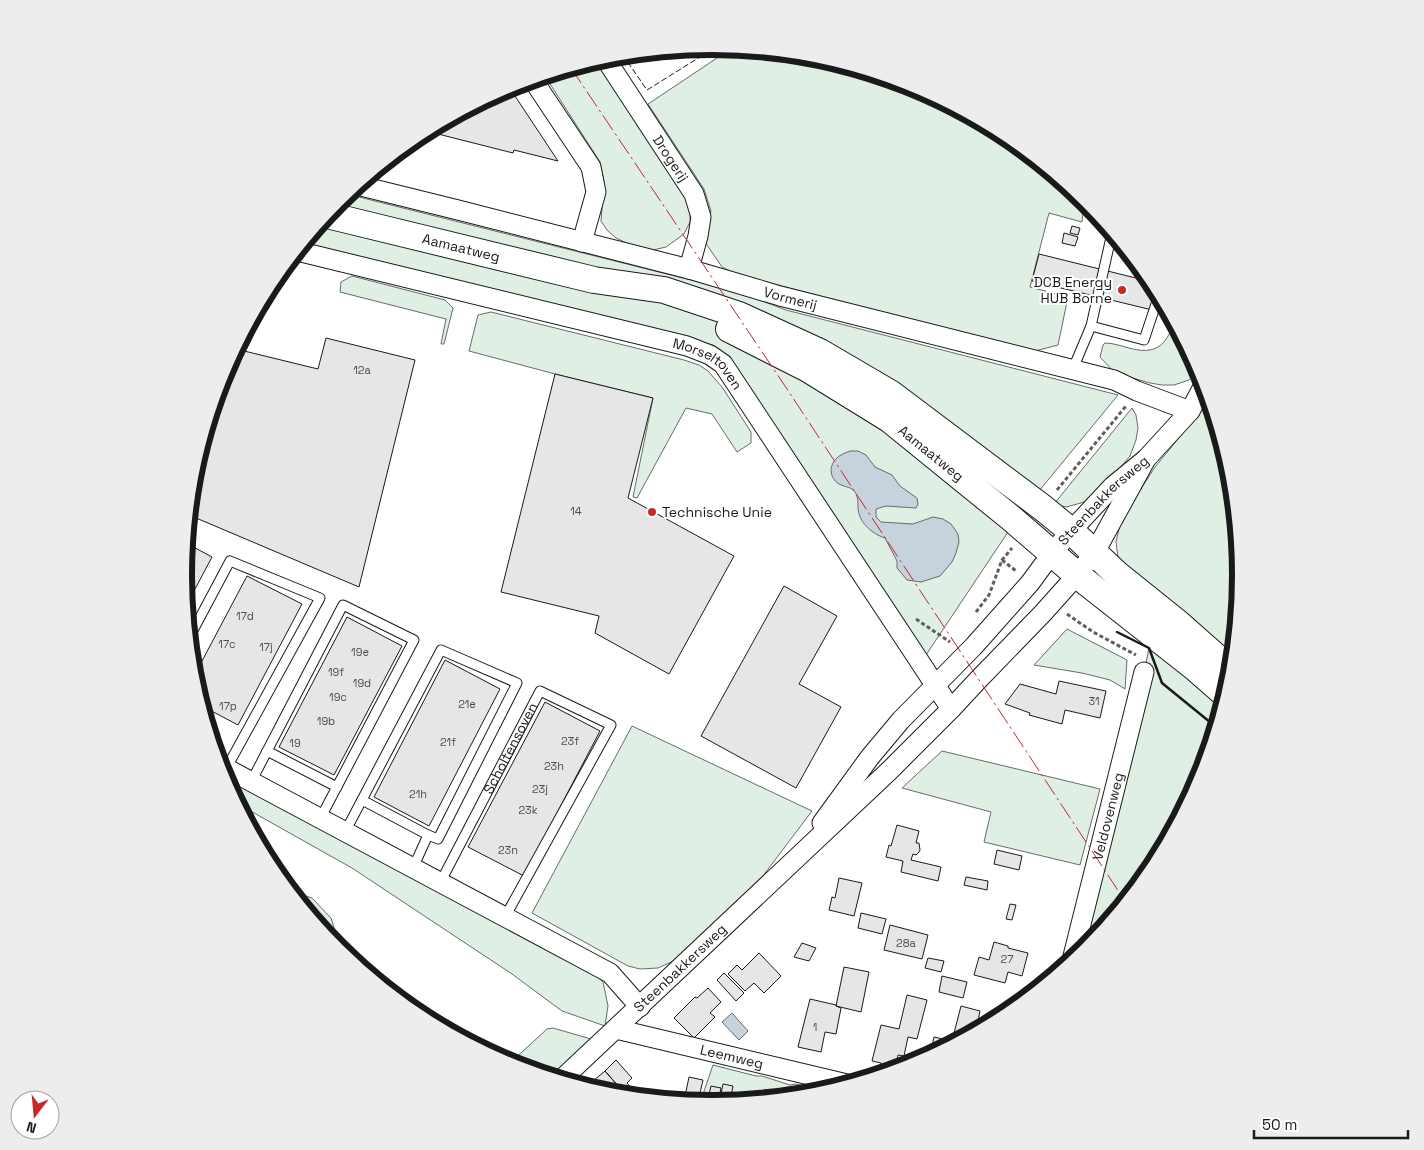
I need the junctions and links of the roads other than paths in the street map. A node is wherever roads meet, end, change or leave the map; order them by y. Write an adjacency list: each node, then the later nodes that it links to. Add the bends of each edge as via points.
1 (610, 65): 8 (street, Drogerij, via 694,194 701,217)
2 (537, 86): 6 (street, via 591,167 596,192)
3 (366, 187): 6 (street, Vormerij)
4 (335, 217): 9 (main road, Aamaatweg)
5 (1110, 241): 11 (lane)
6 (582, 242): 8 (street, Vormerij)
7 (304, 252): 23 (street, Morseltoven, via 687,346 710,355 723,364)
8 (689, 269): 12 (street, Vormerij, via 780,296)
9 (594, 280): 16 (main road, Aamaatweg, via 664,290 738,315 820,352 890,393); 18 (main road, Aamaatweg, via 725,328 808,369 889,418)
10 (1156, 305): 11 (lane, via 1144,340)
11 (1091, 326): 12 (lane)
12 (1072, 371): 14 (street, Vormerij, via 1114,380)
13 (1199, 394): 14 (street)
14 (1190, 411): 15 (street)
15 (1146, 459): 16 (street, Steenbakkersweg, via 1114,486); 17 (street, Steenbakkersweg)
16 (1072, 531): 17 (main road, Aamaatweg); 18 (street, Steenbakkersweg)
17 (1095, 552): 19 (street, Steenbakkersweg); 21 (main road, Aamaatweg)
18 (1052, 553): 19 (main road, Aamaatweg); 23 (street, Steenbakkersweg, via 1030,583)
19 (1077, 575): 24 (main road, Aamaatweg); 25 (street, Steenbakkersweg)
20 (195, 627): 27 (lane, via 230,561 320,598)
21 (1224, 664)
22 (1144, 672): 39 (street, Veldovenweg)
23 (935, 686): 25 (street, Morseltoven); 35 (street, Steenbakkersweg, via 870,757)
24 (1219, 689)
25 (951, 709): 35 (street, Steenbakkersweg)
26 (268, 751): 29 (lane); 30 (lane); 30 (lane, via 343,605 414,640)
27 (227, 760)
28 (231, 771): 29 (street)
29 (251, 782): 32 (street)
30 (337, 787): 32 (lane)
31 (362, 800): 33 (lane, Scholtensoven); 34 (lane); 34 (lane, Scholtensoven, via 441,650 518,683 438,839)
32 (320, 819): 33 (street)
33 (345, 832): 36 (street)
34 (428, 835): 36 (lane)
35 (798, 856): 40 (street, Steenbakkersweg)
36 (413, 868): 37 (street)
37 (440, 883): 38 (street); 38 (lane, Scholtensoven, via 540,691 611,725)
38 (505, 917): 40 (street, via 610,973)
39 (1075, 947)
40 (640, 1006): 41 (street, Steenbakkersweg)
41 (616, 1029): 42 (street, Steenbakkersweg); 43 (street, Leemweg)
42 (567, 1074)
43 (832, 1080)

